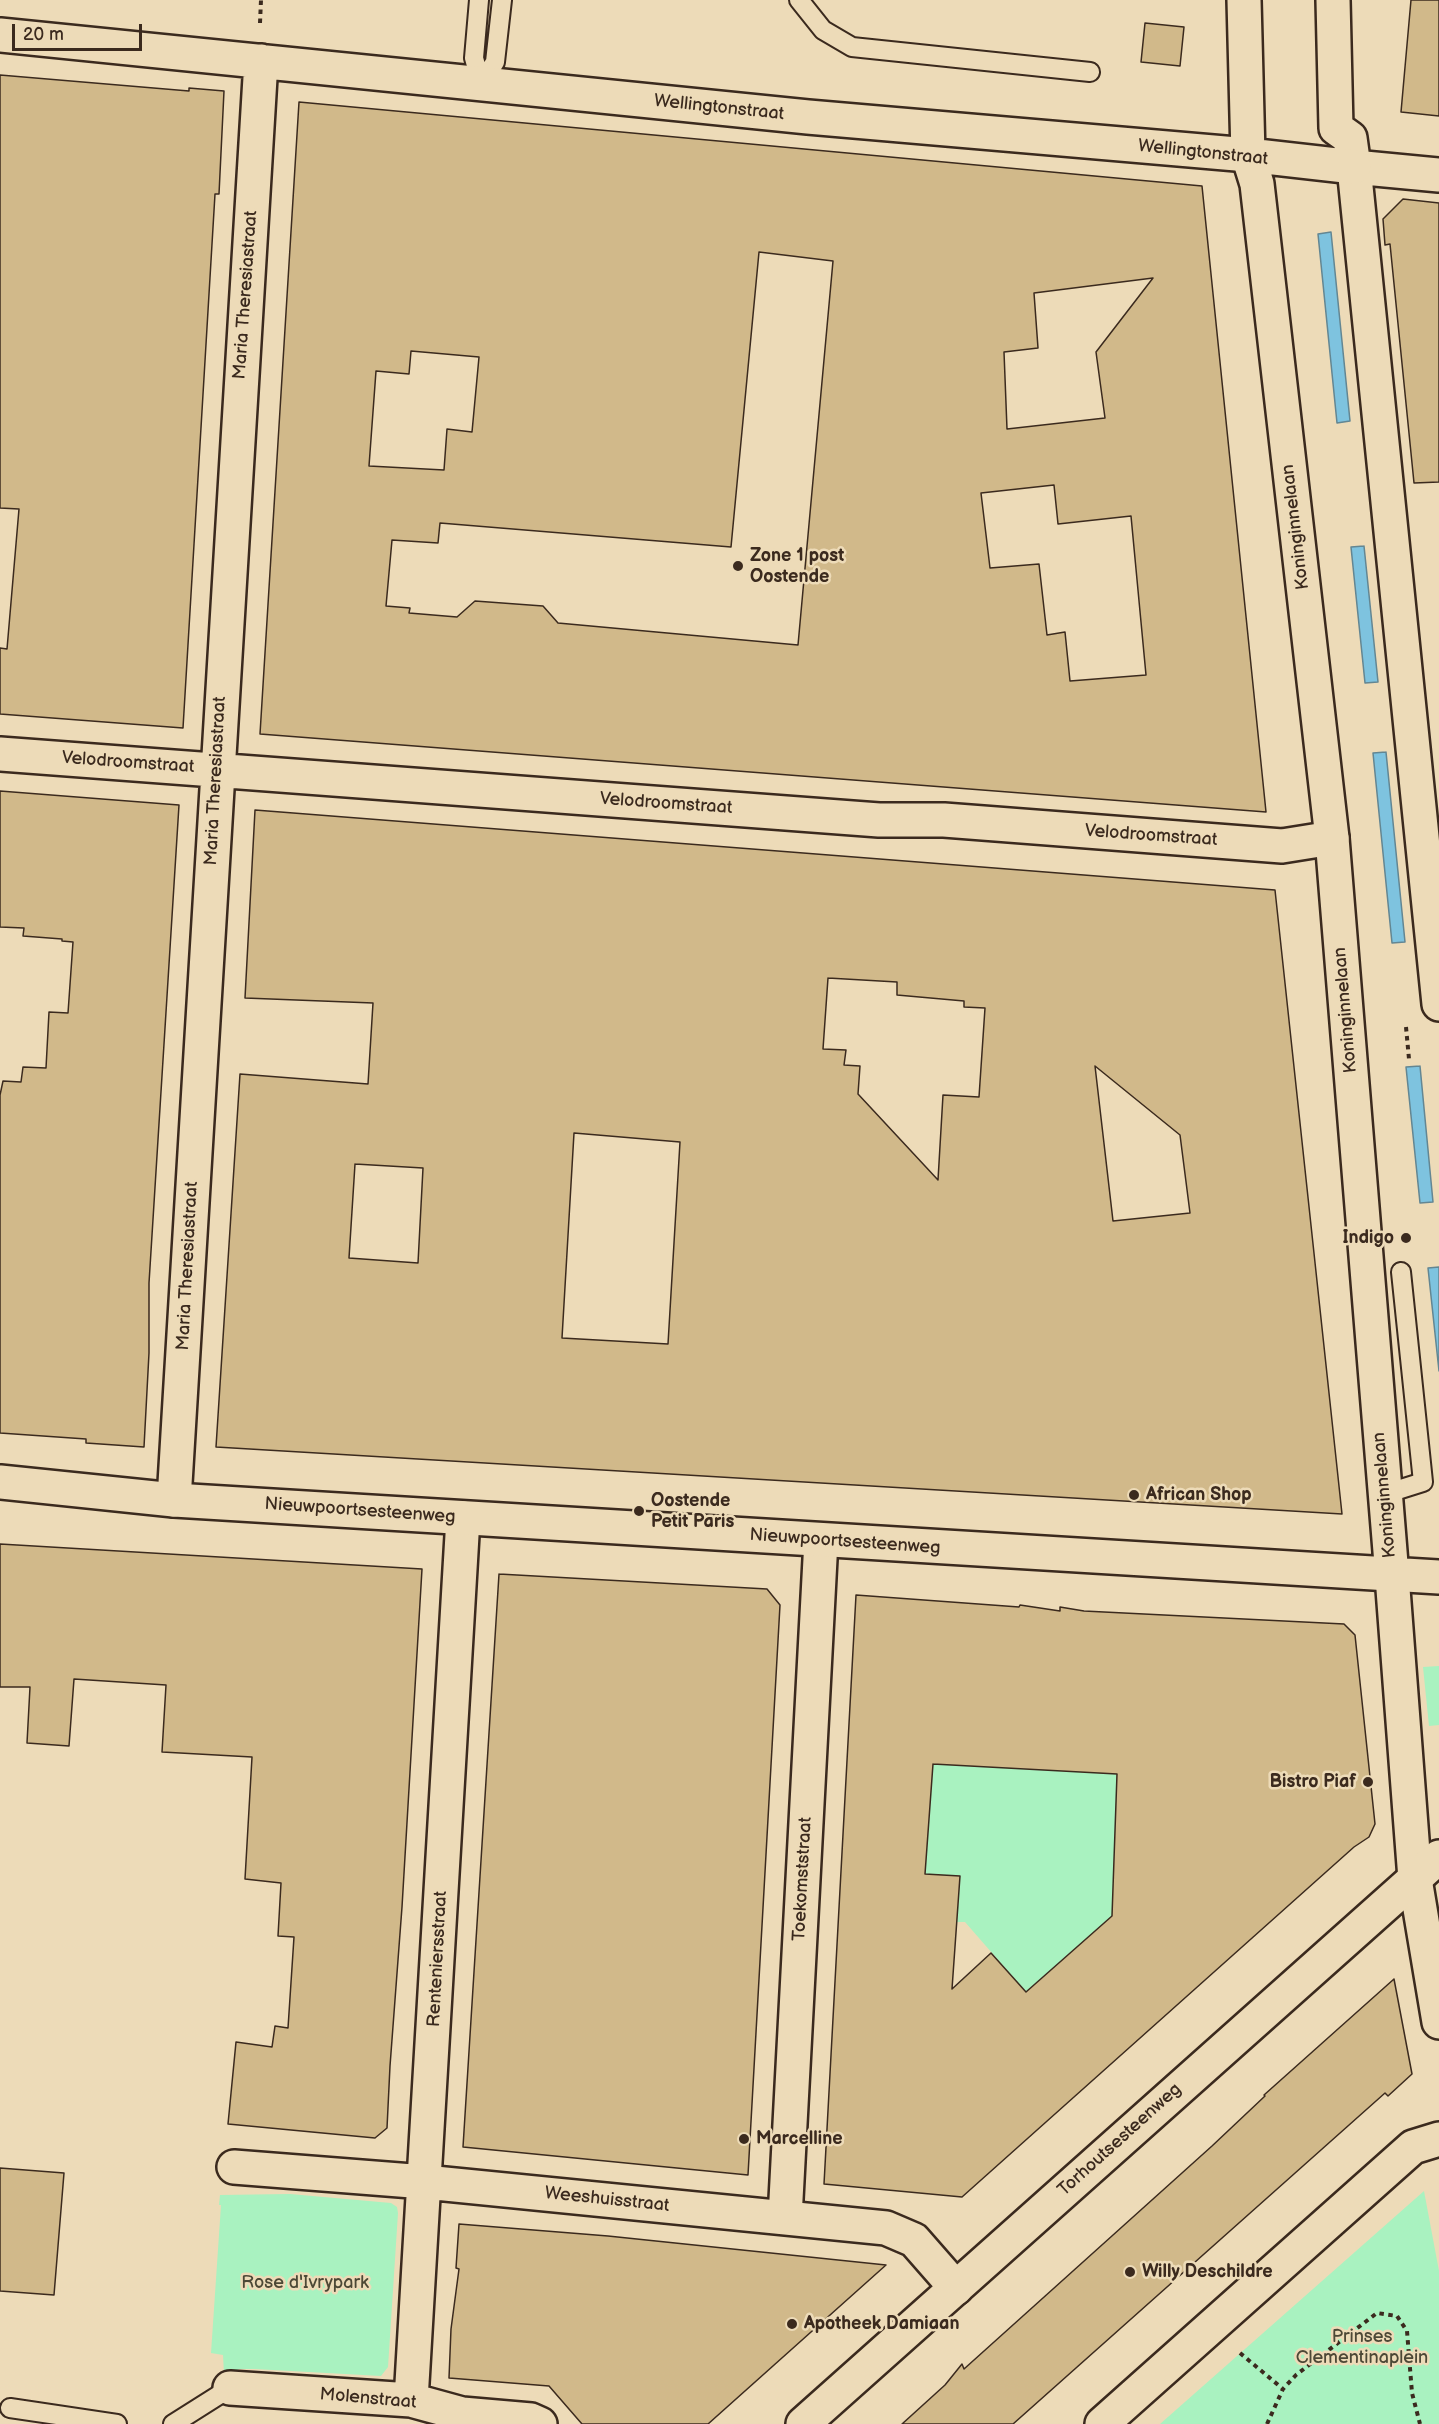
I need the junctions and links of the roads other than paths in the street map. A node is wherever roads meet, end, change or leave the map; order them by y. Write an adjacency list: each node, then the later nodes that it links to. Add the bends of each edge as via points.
1 (479, 0): 9 (lane, via 474,58)
2 (502, 0): 9 (lane, via 495,62)
3 (799, 0): 8 (lane, via 824,30 852,47)
4 (1244, 0): 10 (street, Koninginnelaan)
5 (1333, 0): 11 (street, via 1336,128 1350,138)
6 (0, 35): 7 (street, Wellingtonstraat)
7 (261, 62): 9 (street, Wellingtonstraat); 14 (street, Maria Theresiastraat)
8 (1090, 72)
9 (481, 84): 10 (street, Wellingtonstraat)
10 (1248, 155): 11 (street, Wellingtonstraat); 15 (street, Koninginnelaan, via 1257,184)
11 (1354, 168): 12 (street, Wellingtonstraat); 16 (street)
12 (1439, 175)
13 (0, 754): 14 (street, Velodroomstraat)
14 (217, 769): 15 (street, Velodroomstraat, via 879,820 944,820 1282,846); 20 (street, Maria Theresiastraat)
15 (1332, 838): 19 (street, Koninginnelaan)
16 (1439, 1004)
17 (1401, 1272): 19 (lane, via 1423,1482)
18 (0, 1482): 20 (street, Nieuwpoortsesteenweg)
19 (1384, 1494): 23 (street, Koninginnelaan)
20 (174, 1500): 21 (street, Nieuwpoortsesteenweg)
21 (463, 1518): 22 (street, Nieuwpoortsesteenweg); 30 (street, Renteniersstraat)
22 (821, 1540): 23 (street, Nieuwpoortsesteenweg); 31 (street, Toekomststraat)
23 (1392, 1576): 24 (street, Nieuwpoortsesteenweg); 26 (street, Koninginnelaan)
24 (1439, 1577)
25 (1439, 1857): 26 (street, Torhoutsesteenweg)
26 (1415, 1879): 27 (street, Koninginnelaan); 32 (street, Torhoutsesteenweg)
27 (1439, 2022)
28 (1439, 2139): 40 (street, via 1413,2147)
29 (234, 2168): 30 (street, Weeshuisstraat)
30 (425, 2182): 31 (street, Weeshuisstraat); 34 (street, Renteniersstraat)
31 (785, 2218): 32 (street, Weeshuisstraat, via 886,2228 914,2240)
32 (956, 2288): 39 (street, Torhoutsesteenweg)
33 (230, 2388): 34 (street, Molenstraat); 37 (lane)
34 (411, 2400): 38 (street, Molenstraat, via 462,2414)
35 (10, 2408): 36 (lane)
36 (117, 2424)
37 (173, 2424)
38 (540, 2424)
39 (803, 2424)
40 (1102, 2424)

